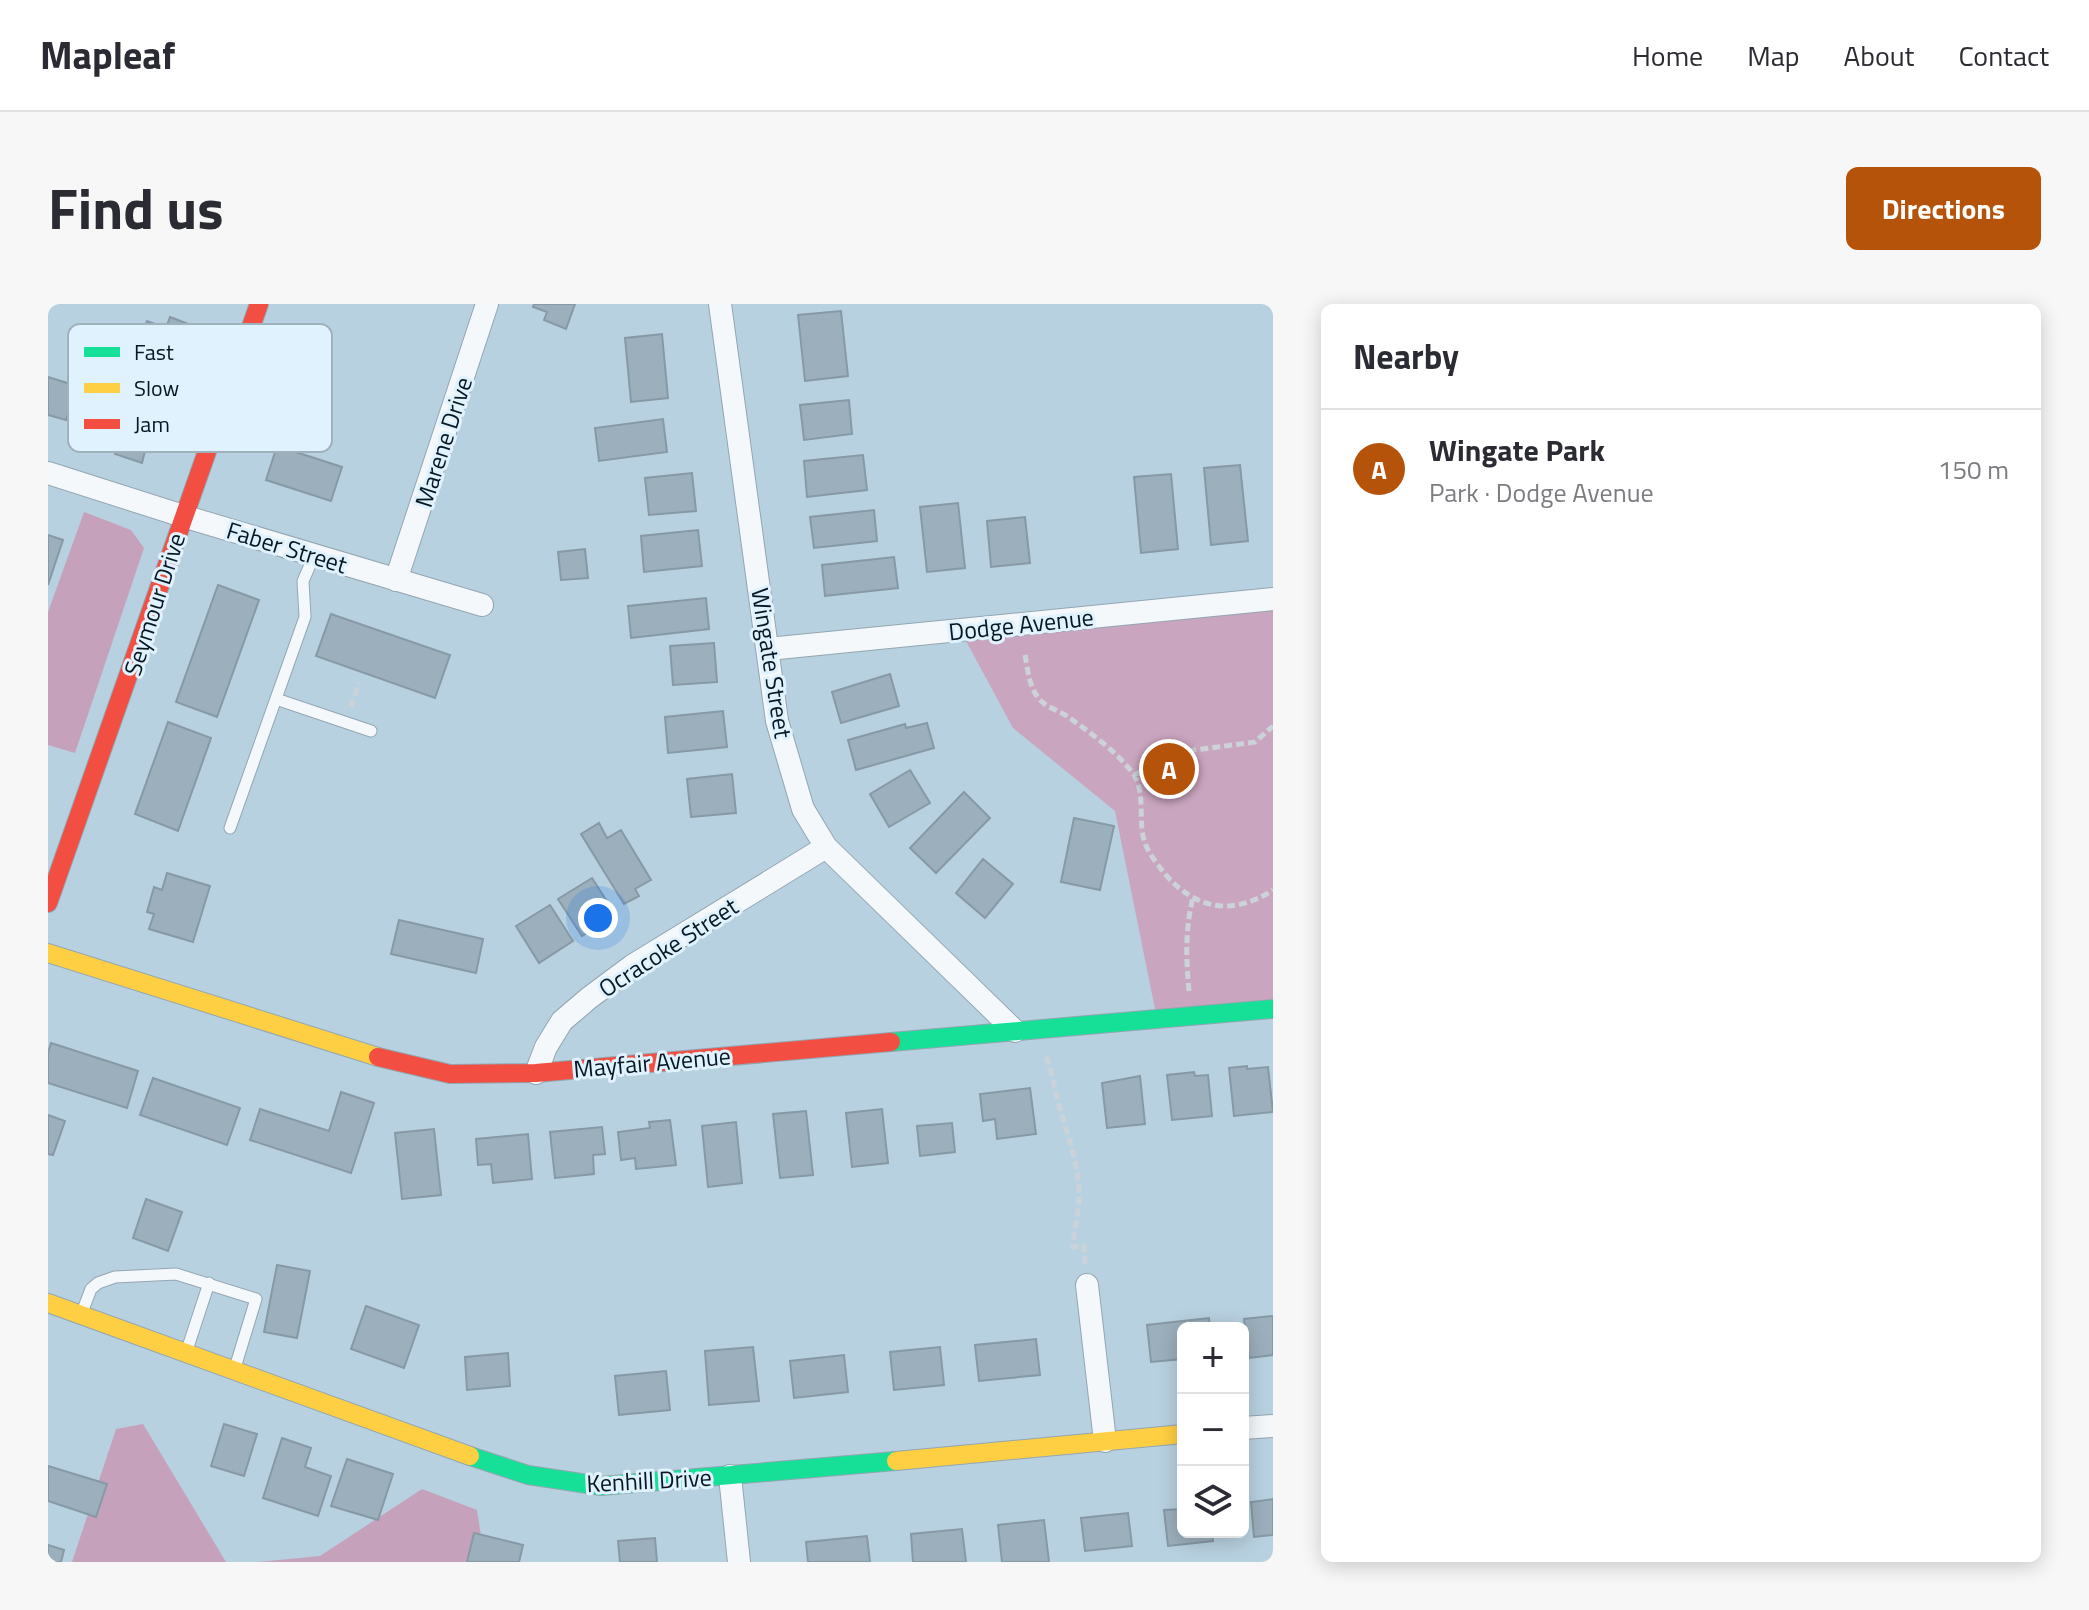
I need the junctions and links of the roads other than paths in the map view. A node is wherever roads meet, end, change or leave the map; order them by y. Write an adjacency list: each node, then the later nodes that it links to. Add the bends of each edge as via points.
1 (259, 304): 4 (street, Seymour Drive)
2 (487, 304): 9 (street, Marene Drive)
3 (720, 304): 12 (street, Wingate Street)
4 (252, 324)
5 (206, 452): 7 (street, Seymour Drive)
6 (48, 473): 7 (street, Faber Street)
7 (183, 516): 8 (street, Faber Street); 17 (street, Seymour Drive)
8 (314, 556): 9 (street, Faber Street); 13 (lane, via 303,581 305,617)
9 (396, 580): 11 (street, Faber Street)
10 (1273, 599): 12 (street, Dodge Avenue)
11 (482, 605)
12 (768, 649): 16 (street, Wingate Street, via 777,721 803,809)
13 (276, 699): 14 (lane); 15 (lane)
14 (371, 731)
15 (230, 828)
16 (826, 847): 20 (street, Wingate Street); 21 (street, Ocracoke Street, via 589,998 562,1021)
17 (48, 903)
18 (48, 953): 21 (street, Mayfair Avenue, via 351,1050 436,1071)
19 (1273, 1009): 20 (street, Mayfair Avenue)
20 (1015, 1031): 21 (street, Mayfair Avenue)
21 (536, 1073)
22 (209, 1283): 25 (lane, via 176,1274 115,1277 91,1289); 26 (lane); 27 (lane, via 256,1299)
23 (1087, 1285): 31 (street)
24 (48, 1303): 25 (street, Kenhill Drive)
25 (81, 1315): 26 (street, Kenhill Drive)
26 (186, 1353): 27 (street, Kenhill Drive)
27 (234, 1371): 32 (street, Kenhill Drive, via 528,1475 601,1486)
28 (1273, 1426): 29 (street)
29 (1249, 1428)
30 (1177, 1435): 31 (street, Kenhill Drive)
31 (1105, 1441): 32 (street, Kenhill Drive)
32 (730, 1476): 33 (street)
33 (739, 1562)

